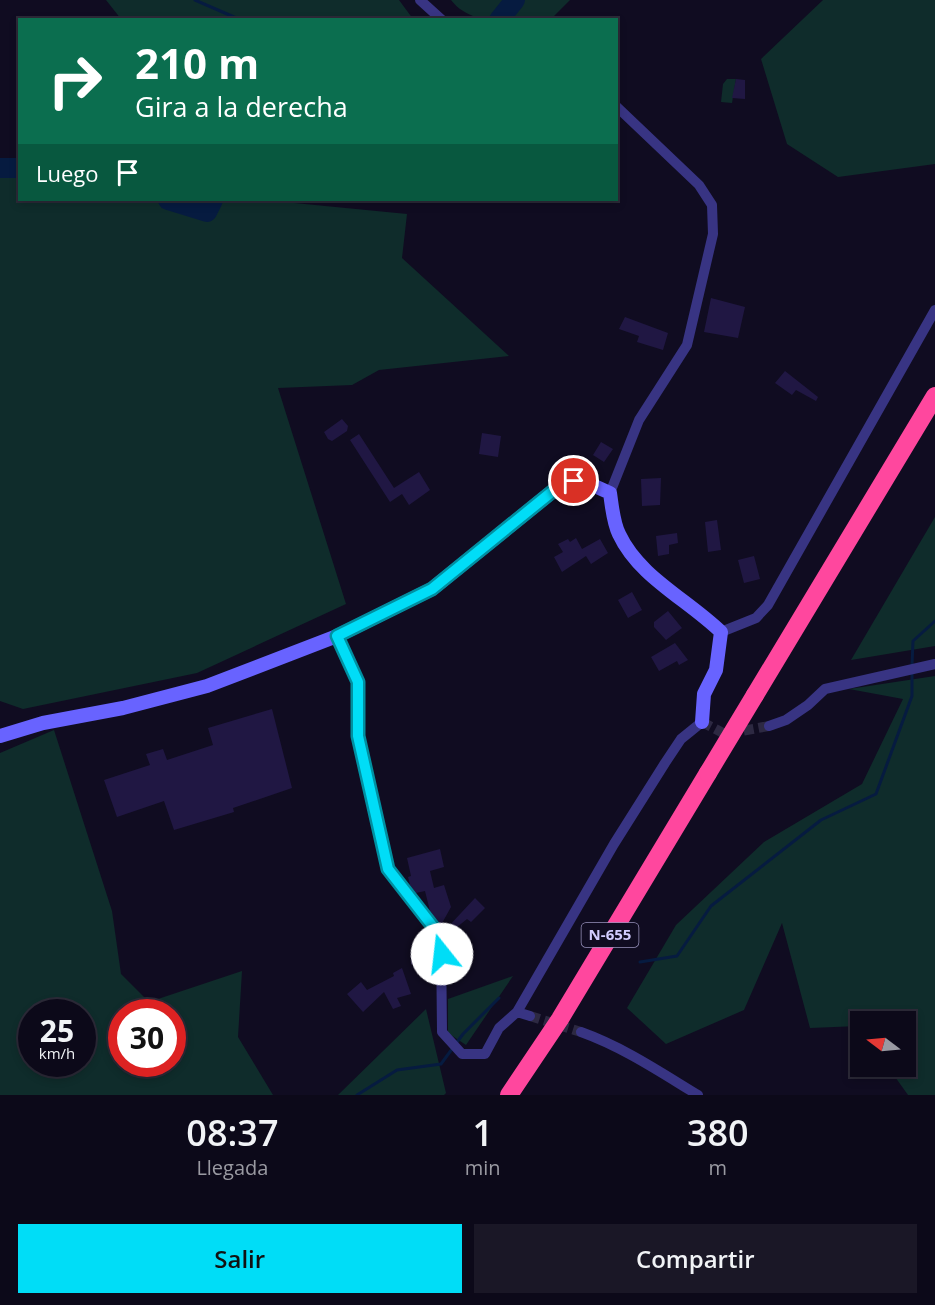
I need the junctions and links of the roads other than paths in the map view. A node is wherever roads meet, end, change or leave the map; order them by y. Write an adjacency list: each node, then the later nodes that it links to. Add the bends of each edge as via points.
1 (420, 0): 2 (street)
2 (440, 18)
3 (618, 108): 6 (street, via 699,185 712,205 713,234 687,345 639,420)
4 (935, 310): 7 (street, via 768,605 756,618)
5 (935, 396): 16 (highway, N-655, bridge, via 560,1019)
6 (610, 493): 7 (street, via 618,533 640,567); 8 (street, via 588,483 564,482 432,589)
7 (721, 632): 10 (street, via 716,670 704,694)
8 (337, 636): 12 (street, via 207,686); 13 (street, via 358,682 358,736 388,869 441,937 442,1032 462,1054 485,1054 499,1028)
9 (935, 664): 11 (street, via 825,689 801,710)
10 (702, 722): 13 (street, via 681,739)
11 (769, 726)
12 (0, 736)
13 (517, 1012): 14 (street)
14 (530, 1016)
15 (581, 1032): 17 (street, via 631,1054)
16 (509, 1095)
17 (698, 1095)

